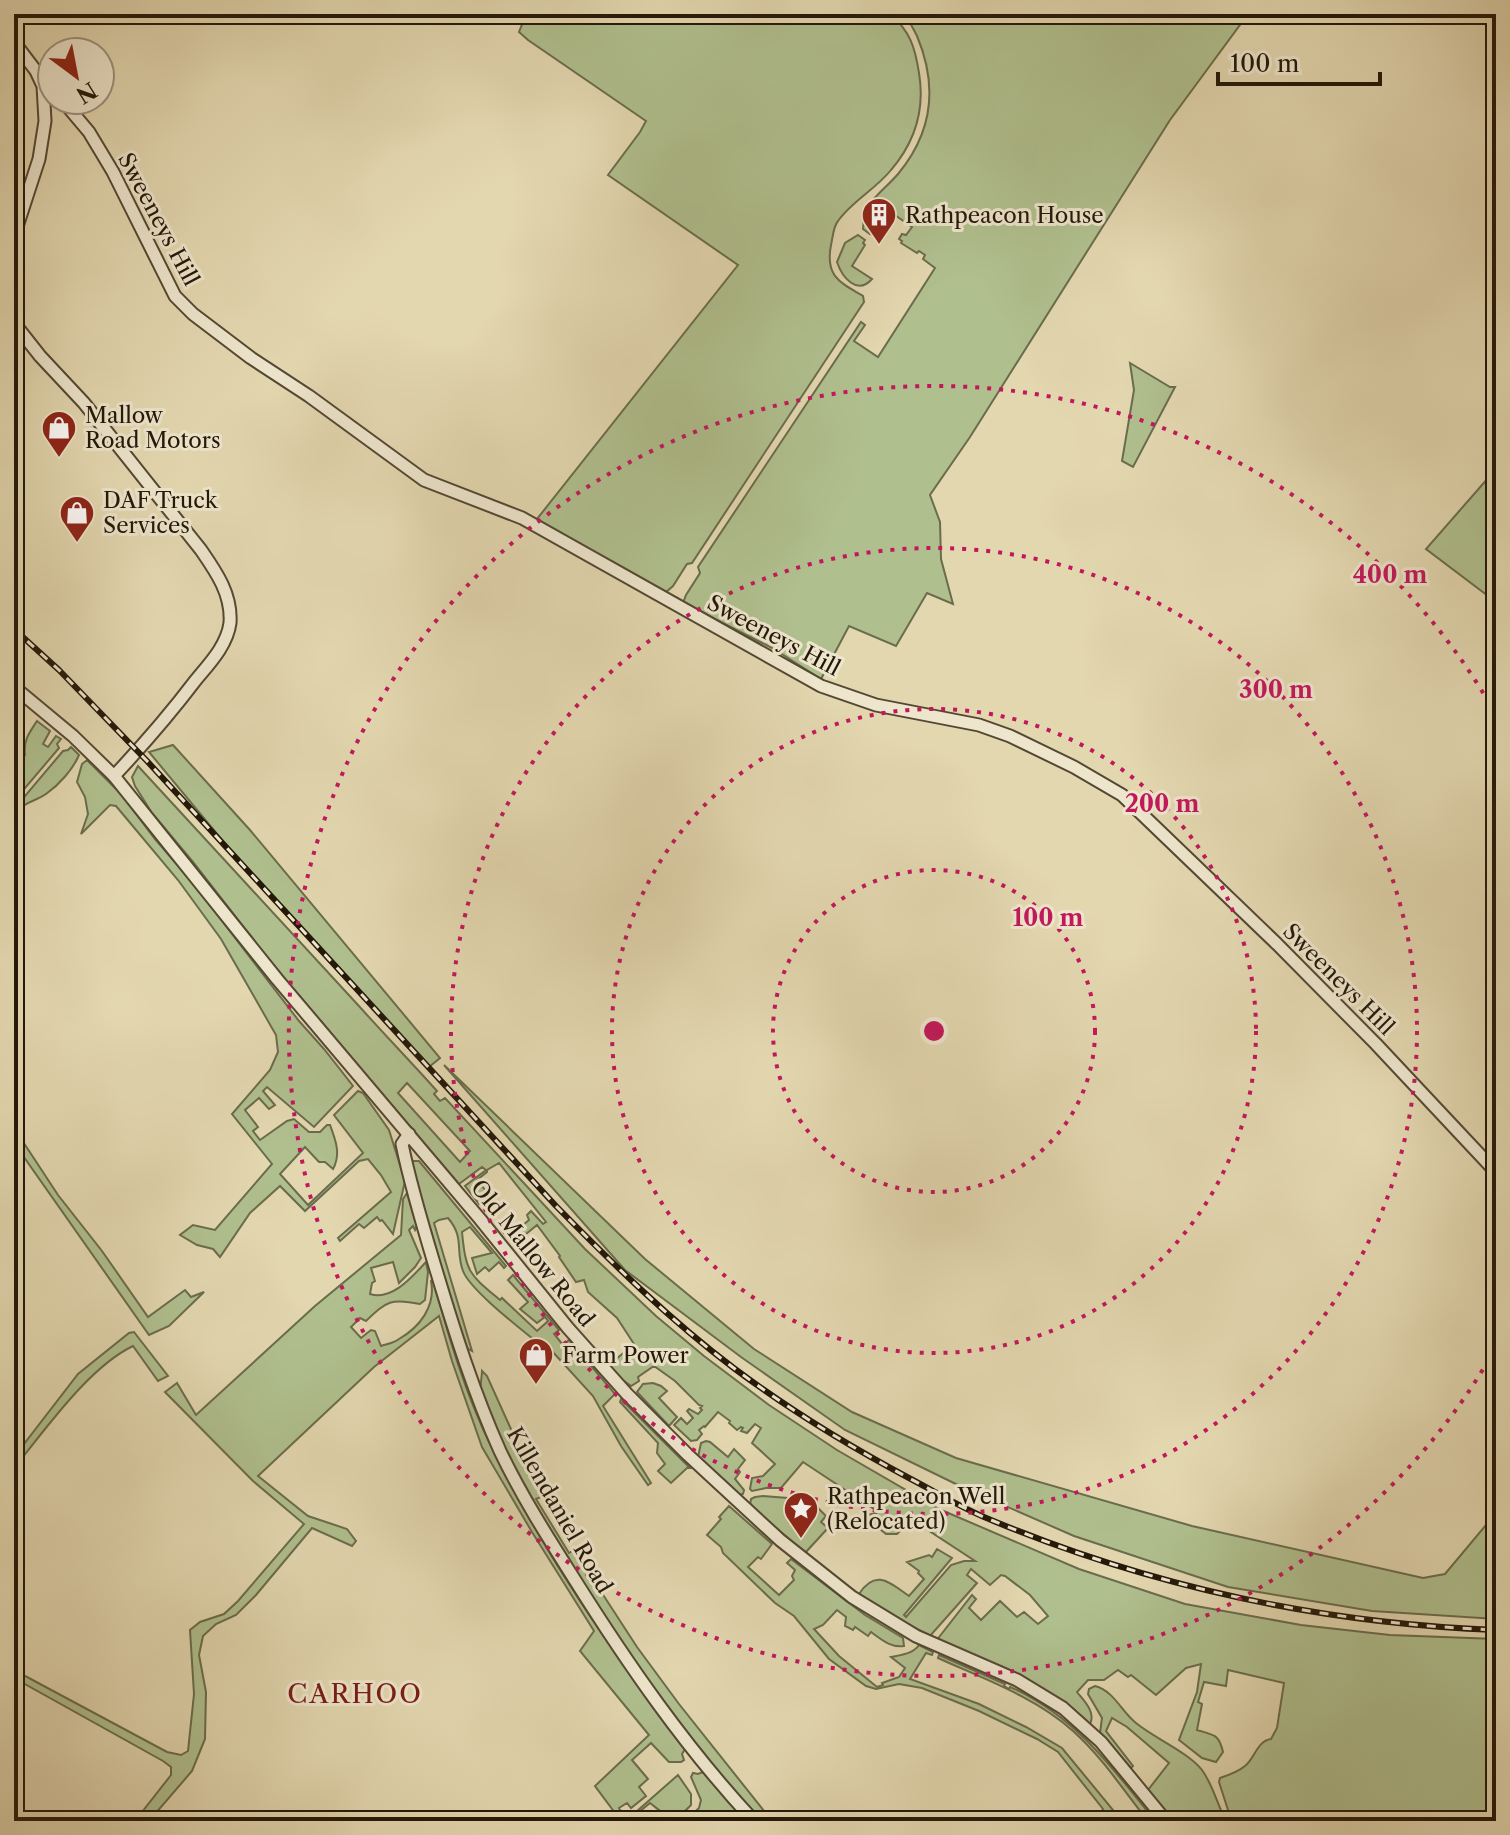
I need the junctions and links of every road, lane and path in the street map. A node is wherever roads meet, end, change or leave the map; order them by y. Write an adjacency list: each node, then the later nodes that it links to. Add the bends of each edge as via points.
1 (14, 42): 2 (street)
2 (36, 71)
3 (45, 116): 5 (street, via 39,159)
4 (76, 116): 10 (street, Sweeneys Hill, via 113,172 175,296 238,349 424,480 522,518 821,686 876,705 1010,736 1122,795 1286,953)
5 (14, 236)
6 (14, 323): 8 (street, via 201,550 228,598 230,625 221,648)
7 (14, 687): 8 (street, Old Mallow Road)
8 (114, 776): 9 (street, Old Mallow Road)
9 (409, 1134): 12 (street, Killendaniel Road, via 402,1144 411,1187 454,1333 511,1473 617,1645 691,1748); 13 (street, Old Mallow Road, via 589,1353 740,1504 871,1610 1017,1680 1063,1708 1101,1742)
10 (1496, 1172)
11 (1496, 1813): 14 (street)
12 (754, 1821)
13 (1166, 1821)
14 (1481, 1821)

